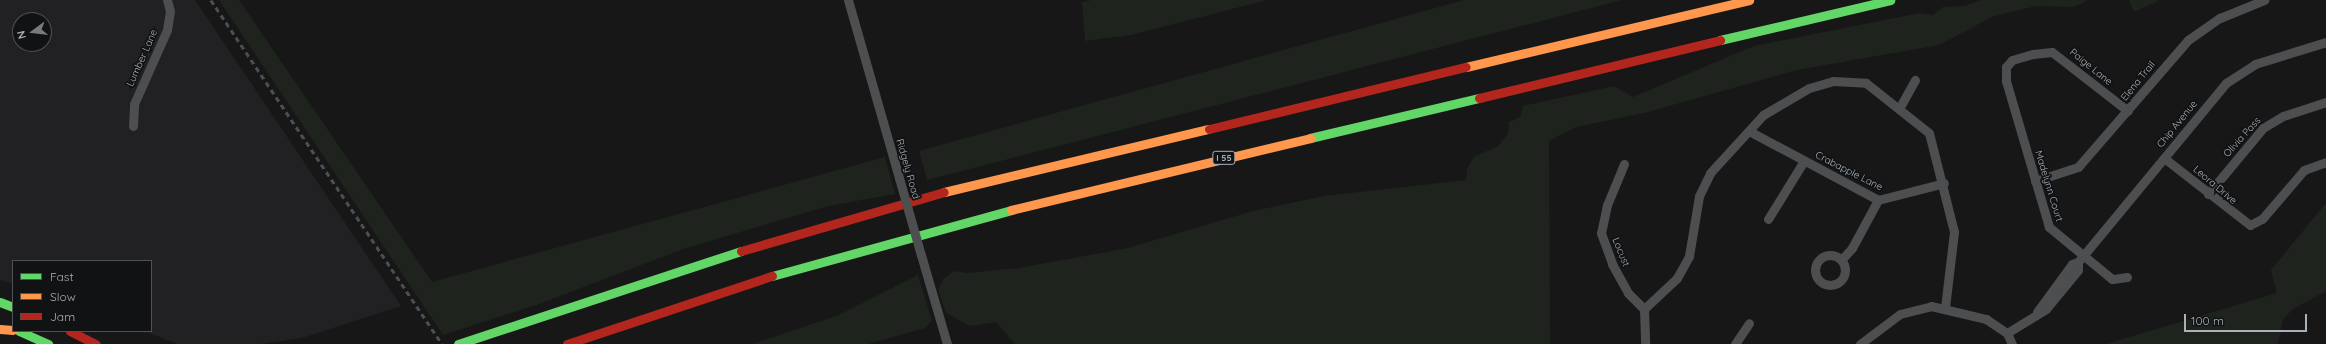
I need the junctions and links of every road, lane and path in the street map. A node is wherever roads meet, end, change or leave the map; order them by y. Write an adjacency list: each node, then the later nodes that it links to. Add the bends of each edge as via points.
1 (167, 0): 12 (street, Lumber Lane, via 170,11 167,30 134,104)
2 (848, 0): 40 (street, Ridgely Road, bridge)
3 (1749, 0): 38 (highway, via 951,190 778,239)
4 (1890, 0): 39 (highway, I 55, via 967,220 741,285)
5 (2264, 0): 11 (street, Elena Trail, via 2220,18 2188,40)
6 (2326, 42): 14 (street, Chip Avenue, via 2270,58 2240,73 2220,90)
7 (2012, 60): 11 (street, Paige Lane, via 2040,52 2058,55); 18 (street, Madelynn Court, via 2005,73)
8 (1915, 80): 10 (street)
9 (2326, 102): 20 (street, Olivia Pass, via 2283,116 2263,128)
10 (1900, 107): 13 (street, via 1866,83 1833,81 1809,88 1778,105 1763,115); 19 (street, via 1929,133)
11 (2128, 111): 18 (street, Elena Trail, via 2078,168)
12 (133, 126)
13 (1749, 131): 15 (street, Crabapple Lane); 29 (street, via 1703,184 1689,256 1677,278)
14 (2164, 158): 20 (street, Leora Drive); 24 (street, Chip Avenue)
15 (1804, 161): 21 (street, Crabapple Lane); 22 (street)
16 (2326, 162): 20 (street, Leora Drive, via 2304,170 2254,224 2242,222)
17 (1624, 164): 29 (street, Locust, via 1607,204 1601,233 1625,288)
18 (2035, 181): 24 (street, Madelynn Court, via 2049,227)
19 (1944, 183): 21 (street, Crabapple Lane); 28 (street, via 1954,232)
20 (2208, 194)
21 (1878, 200): 23 (street, via 1852,248)
22 (1768, 218)
23 (1841, 260)
24 (2080, 260): 25 (street, Madelynn Court, via 2112,279); 35 (street, Chip Avenue, via 2037,312)
25 (2127, 277)
26 (0, 302): 27 (highway)
27 (12, 307)
28 (1945, 307): 35 (street, via 1986,319); 43 (street, via 1918,308 1900,314)
29 (1644, 309): 41 (street)
30 (1749, 323): 42 (street)
31 (0, 329): 32 (highway)
32 (12, 330)
33 (21, 332): 36 (highway)
34 (72, 332): 37 (highway)
35 (2007, 333): 44 (street)
36 (48, 344)
37 (96, 344)
38 (458, 344)
39 (566, 344)
40 (947, 344)
41 (1645, 344)
42 (1735, 344)
43 (1860, 344)
44 (2012, 344)

